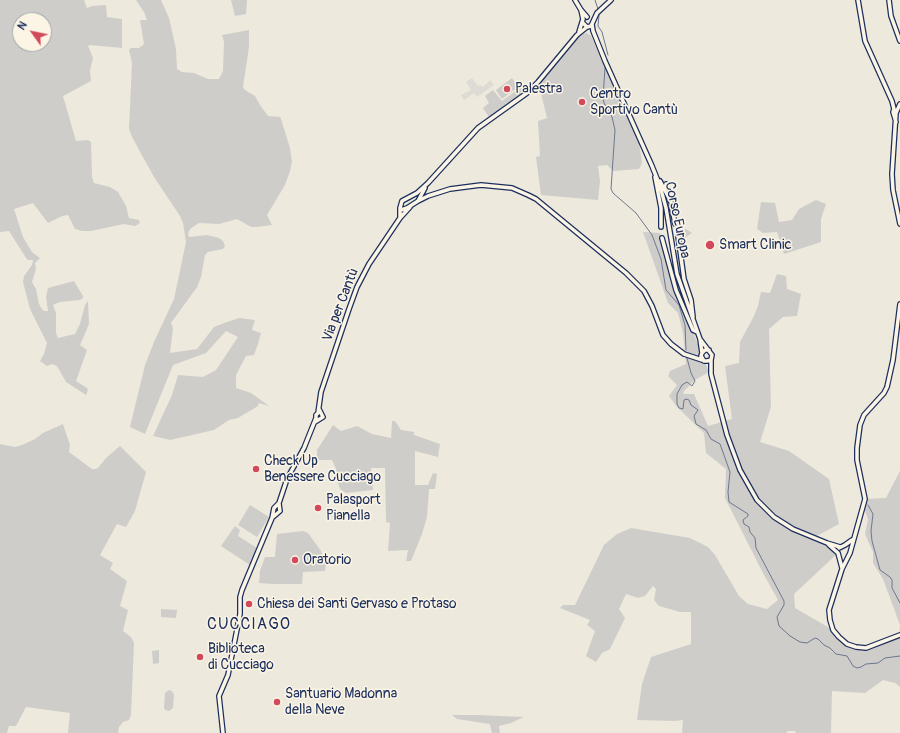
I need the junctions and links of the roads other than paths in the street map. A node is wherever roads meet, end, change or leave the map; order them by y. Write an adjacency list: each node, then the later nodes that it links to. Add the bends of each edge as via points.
1 (575, 0): 5 (main road, Corso Europa)
2 (611, 0): 5 (main road)
3 (858, 0): 11 (main road, via 865,41)
4 (889, 0): 8 (main road, via 891,16)
5 (588, 20): 6 (main road); 6 (main road, Corso Europa); 7 (main road); 9 (main road, Corso Europa)
6 (587, 27): 7 (main road); 9 (main road, Corso Europa)
7 (577, 35): 15 (main road, via 527,93 472,133)
8 (900, 41)
9 (598, 42): 12 (main road, Corso Europa)
10 (900, 104): 11 (main road)
11 (895, 112): 22 (main road, via 892,178)
12 (652, 166): 14 (main road); 23 (main road, via 661,208); 27 (main road, Corso Europa, via 667,215 678,274)
13 (666, 184): 14 (main road)
14 (665, 190): 21 (main road, via 671,202)
15 (420, 194): 16 (main road); 17 (main road); 19 (main road, via 402,201)
16 (428, 196): 17 (main road); 32 (main road, via 460,187 481,185 512,188 536,199 636,282 652,306 663,334 677,350)
17 (418, 201): 18 (main road)
18 (410, 207): 19 (main road); 20 (main road, Via per Cantù)
19 (401, 210): 20 (main road, Via per Cantù)
20 (400, 218): 36 (main road, Via per Cantù, via 357,287 321,392)
21 (675, 224)
22 (900, 224)
23 (661, 227)
24 (678, 236): 27 (main road)
25 (662, 238): 28 (main road, via 676,290 693,330)
26 (900, 304): 38 (main road, via 893,364 887,387 864,415 859,428 857,460 865,499)
27 (694, 324): 28 (main road, Corso Europa)
28 (697, 332): 29 (main road, Corso Europa)
29 (700, 338): 30 (main road, Corso Europa); 31 (main road, Corso Europa)
30 (708, 350): 31 (main road); 34 (main road, Corso Europa, via 712,355)
31 (701, 354): 32 (main road); 33 (main road, Corso Europa)
32 (694, 357): 33 (main road)
33 (703, 360): 34 (main road); 35 (main road, Corso Europa)
34 (711, 360): 35 (main road, Corso Europa)
35 (711, 374): 39 (main road, Corso Europa, via 727,436 740,470 757,500 774,517 793,529)
36 (319, 413): 37 (main road, via 316,415); 37 (main road, via 323,417 320,420)
37 (317, 418): 47 (main road, via 274,509 275,513 240,597 240,614 229,670 219,696)
38 (853, 539): 40 (main road); 42 (main road)
39 (827, 544): 41 (main road, Corso Europa); 43 (main road)
40 (845, 545): 41 (main road); 42 (main road)
41 (840, 546): 43 (main road)
42 (850, 550): 44 (main road)
43 (839, 554): 44 (main road, via 843,558); 45 (main road)
44 (848, 556): 45 (main road)
45 (842, 569): 46 (main road, via 829,610 833,630 839,637 847,644 866,648)
46 (900, 635)
47 (223, 733)

